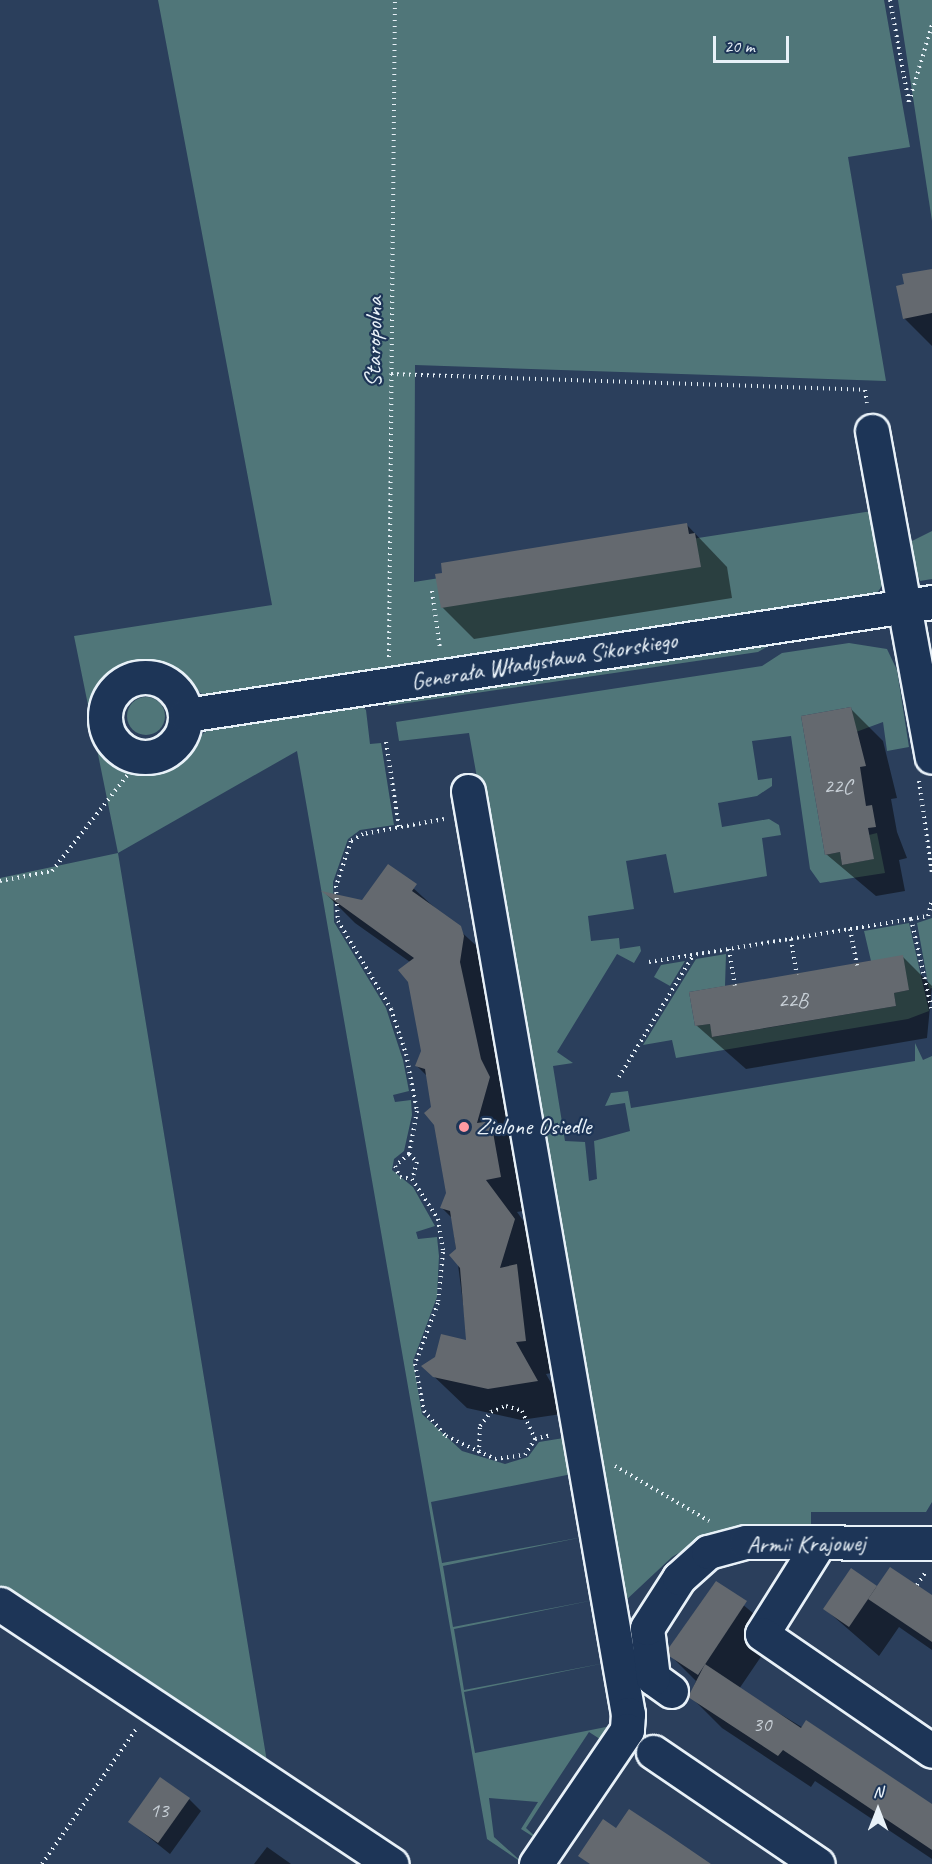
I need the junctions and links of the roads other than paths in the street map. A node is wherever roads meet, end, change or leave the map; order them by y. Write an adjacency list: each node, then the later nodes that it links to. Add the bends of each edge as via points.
1 (872, 431): 2 (street)
2 (917, 604): 3 (street); 4 (street, Generała Władysława Sikorskiego)
3 (925, 686): 5 (street)
4 (186, 715): 4 (street, via 167,683 142,677 119,687 106,708 109,734 128,754 141,758 168,751 178,741)
5 (932, 758)
6 (470, 803): 14 (street, via 627,1730)
7 (819, 1543): 8 (street, Armii Krajowej); 10 (street, Armii Krajowej, via 746,1542 708,1552 679,1578 647,1628 653,1678); 11 (street, via 762,1634)
8 (931, 1554)
9 (0, 1604): 13 (street)
10 (671, 1691)
11 (932, 1751)
12 (653, 1752): 15 (street)
13 (392, 1864)
14 (536, 1864)
15 (818, 1864)

